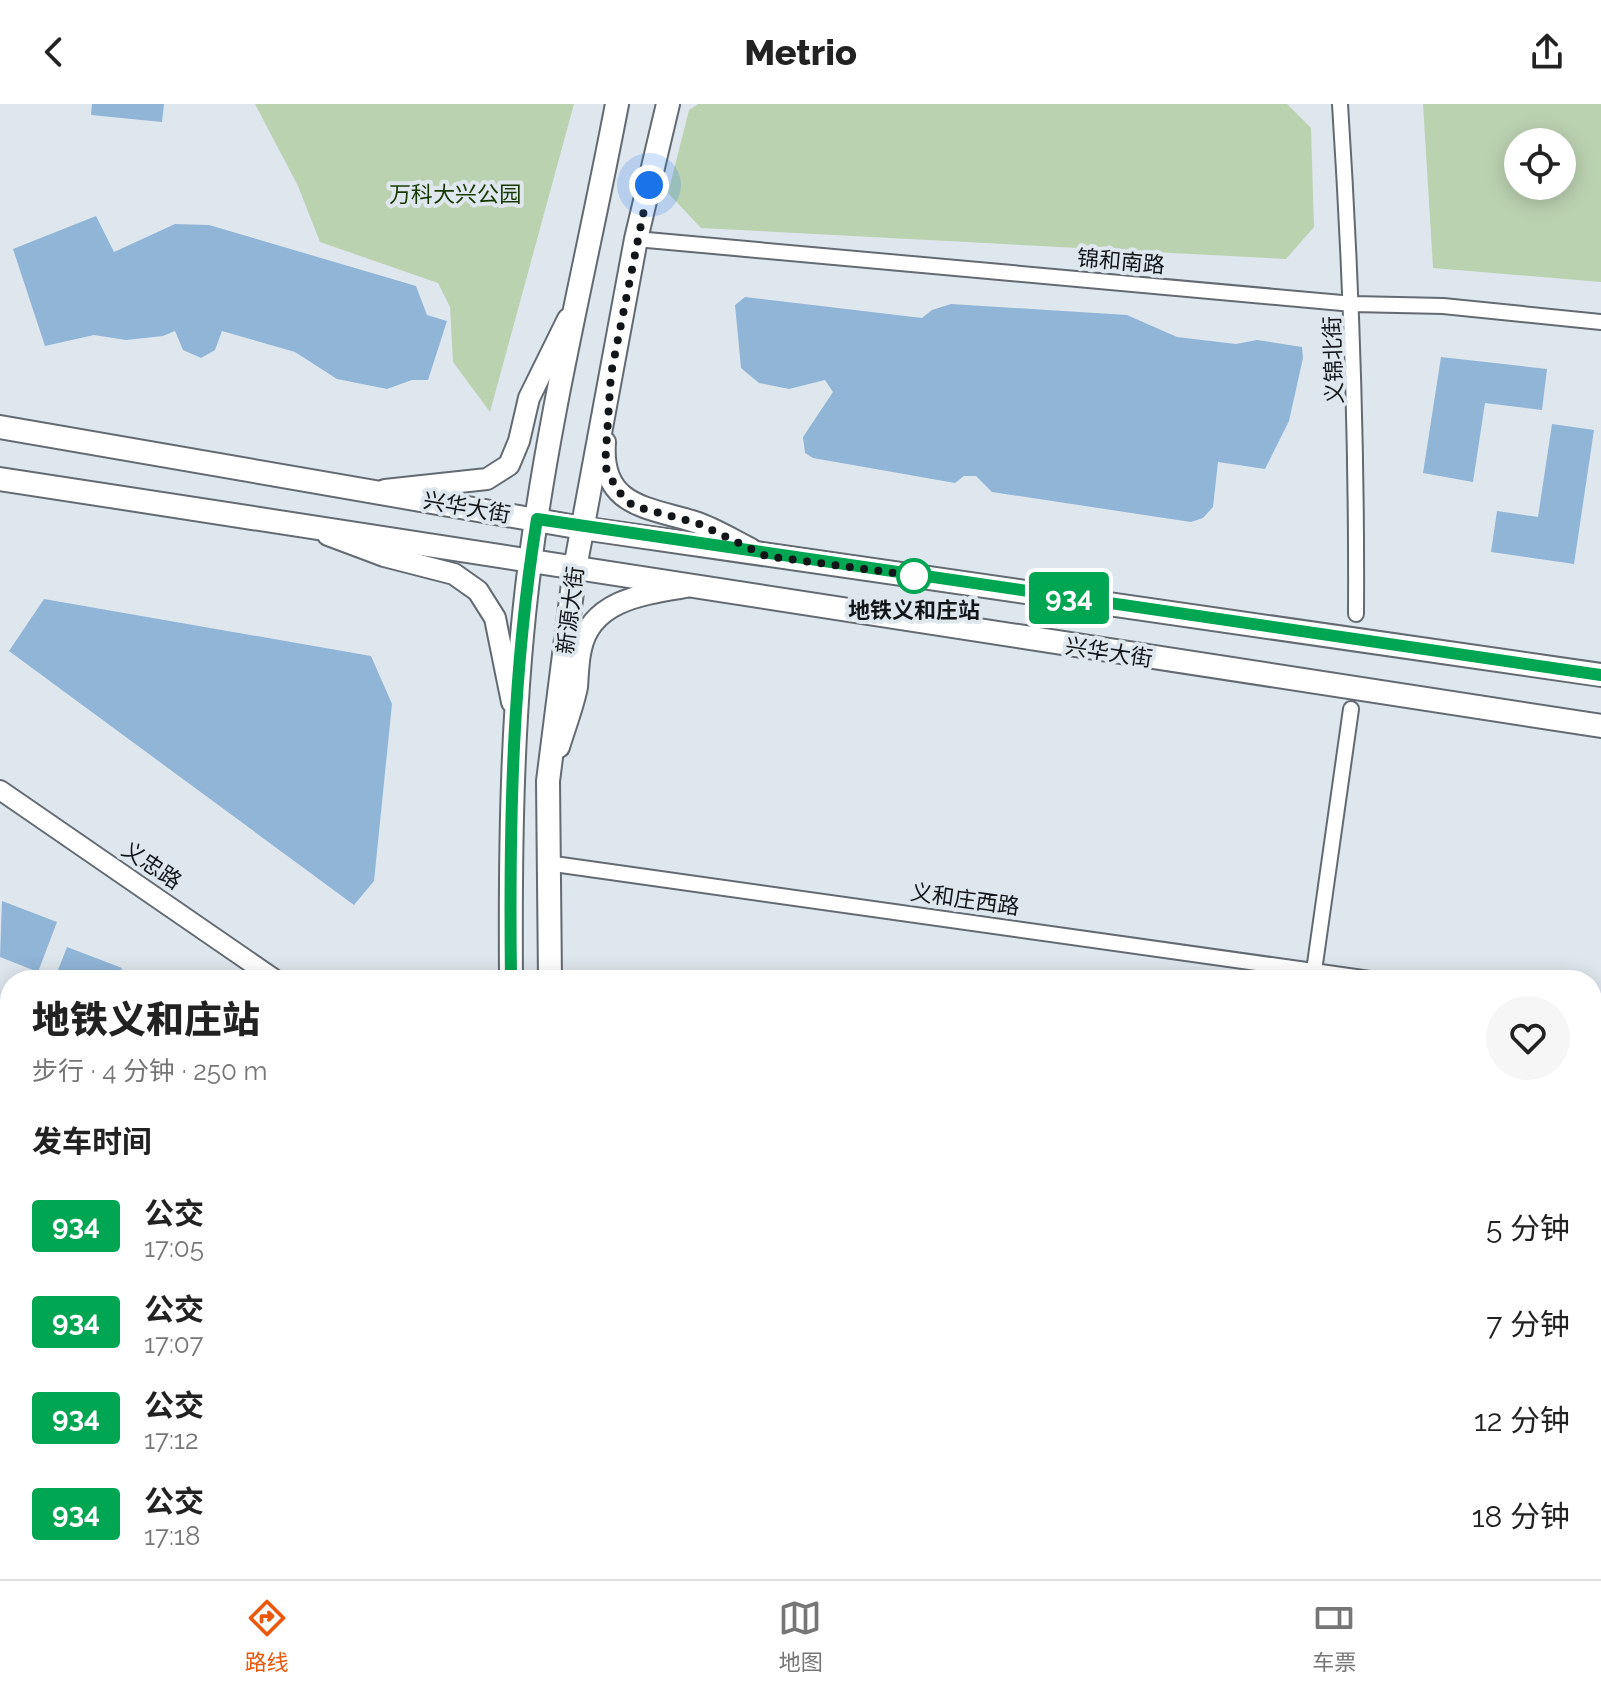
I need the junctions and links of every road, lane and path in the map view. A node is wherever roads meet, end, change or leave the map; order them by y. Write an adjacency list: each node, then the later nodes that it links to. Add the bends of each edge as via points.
1 (617, 104): 5 (main road)
2 (668, 104): 4 (main road, 新源大街)
3 (1340, 104): 6 (street, 义锦北街)
4 (636, 239): 6 (street, 锦和南路); 8 (main road, 新源大街)
5 (575, 304): 11 (main road, via 529,398 509,465 487,479); 12 (main road)
6 (1353, 304): 7 (street, 锦和南路, via 1443,306); 19 (street, 义锦北街)
7 (1601, 322)
8 (611, 374): 14 (main road, 新源大街); 15 (main road, via 605,466 617,490 633,506 697,523)
9 (0, 427): 11 (main road, 兴华大街)
10 (0, 479): 13 (main road, 兴华大街)
11 (375, 492): 12 (main road, 兴华大街)
12 (537, 519): 14 (main road, 兴华大街); 16 (main road)
13 (309, 528): 16 (main road, 兴华大街); 22 (main road, via 384,556 454,574 478,591 495,618)
14 (582, 528): 15 (main road, 兴华大街); 17 (main road, 新源大街)
15 (766, 556): 20 (main road, 兴华大街)
16 (531, 562): 17 (main road, 兴华大街); 22 (main road)
17 (575, 568): 18 (main road, 兴华大街); 24 (main road, 新源大街)
18 (697, 586): 23 (main road, 兴华大街); 24 (main road, via 636,595 605,610 587,630 576,690)
19 (1356, 614)
20 (1601, 675)
21 (1351, 709): 31 (street)
22 (514, 717): 28 (main road)
23 (1601, 726)
24 (548, 781): 26 (main road, 新源大街)
25 (0, 790): 27 (street, 义忠路)
26 (547, 863): 29 (main road, 新源大街); 30 (street, 义和庄西路)
27 (261, 970)
28 (511, 970)
29 (550, 970)
30 (1279, 970)
31 (1314, 970)

